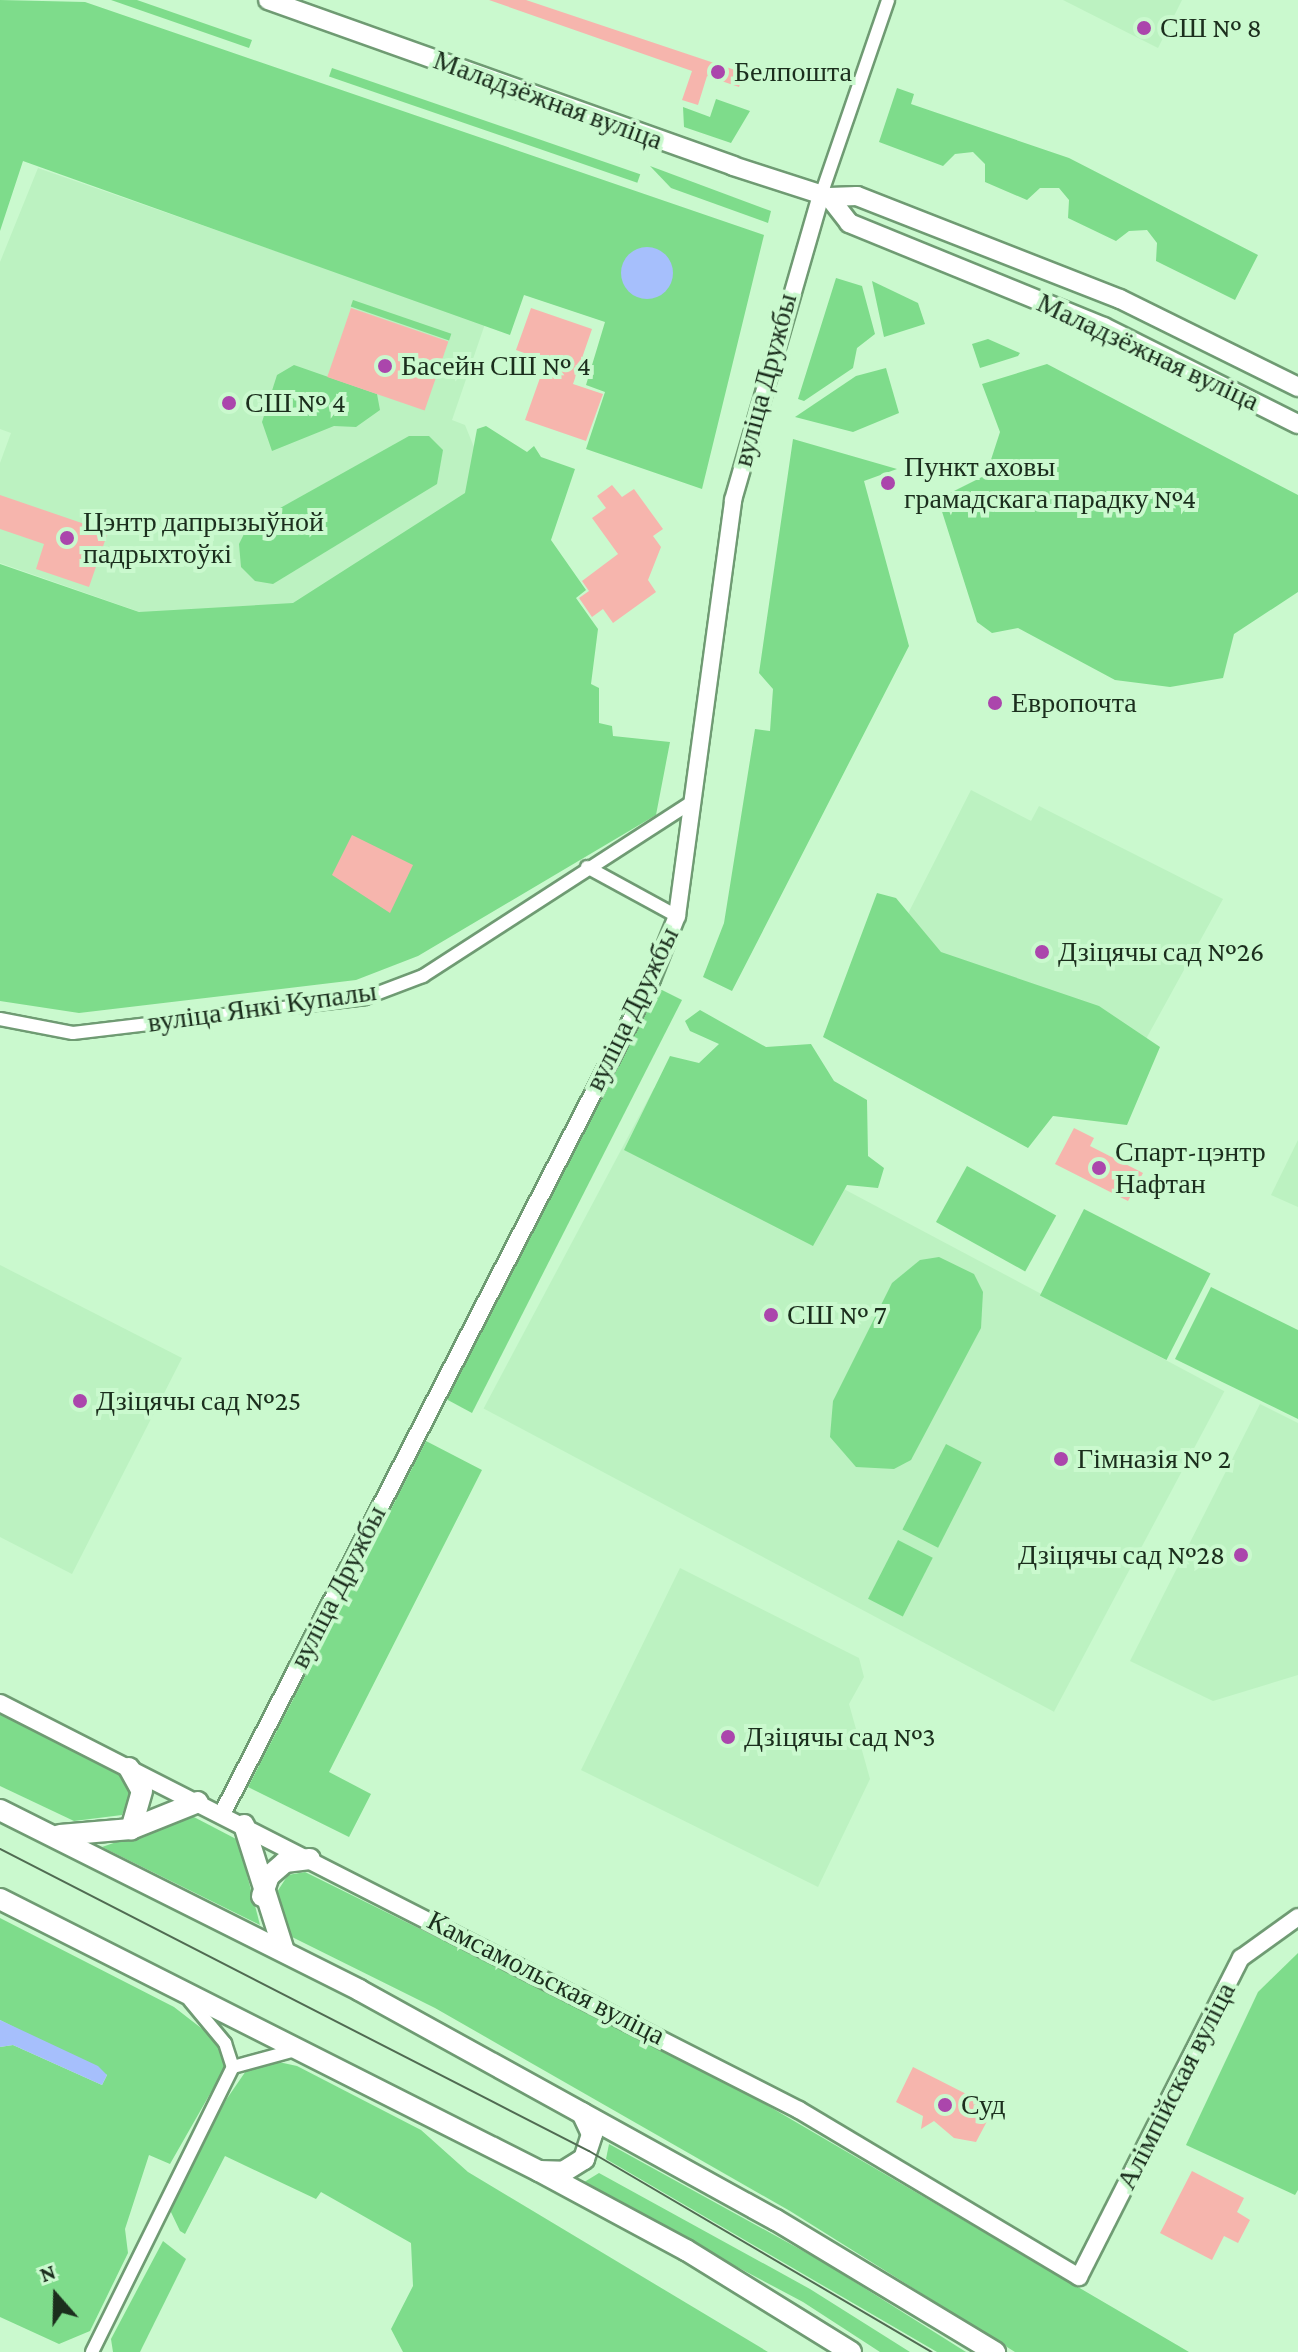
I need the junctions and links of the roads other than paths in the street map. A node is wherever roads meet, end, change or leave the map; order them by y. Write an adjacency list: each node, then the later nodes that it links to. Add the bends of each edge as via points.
1 (268, 0): 3 (main road, Маладзёжная вуліца)
2 (888, 0): 3 (street, вуліца Дружбы)
3 (825, 196): 4 (main road, Маладзёжная вуліца, via 857,196 984,243 1120,299); 5 (main road, Маладзёжная вуліца, via 849,223 1104,327); 6 (street, вуліца Дружбы, via 733,500)
4 (1298, 387)
5 (1298, 424)
6 (693, 801): 7 (street, вуліца Янкі Купалы); 8 (street, вуліца Дружбы)
7 (587, 867): 8 (street); 9 (street, вуліца Янкі Купалы, via 423,976 365,998 73,1033)
8 (677, 916): 14 (street, вуліца Дружбы, via 652,979)
9 (0, 1019)
10 (0, 1703): 11 (street, Камсамольская вуліца)
11 (129, 1768): 12 (street, Камсамольская вуліца); 16 (main road, via 142,1791)
12 (198, 1802): 14 (street, Камсамольская вуліца); 16 (main road)
13 (0, 1810): 17 (main road)
14 (222, 1814): 15 (street, Камсамольская вуліца)
15 (244, 1825): 18 (street, Камсамольская вуліца); 19 (main road)
16 (131, 1829): 17 (main road)
17 (52, 1835): 22 (main road)
18 (310, 1859): 19 (main road, via 285,1862); 28 (street, Камсамольская вуліца, via 799,2110)
19 (262, 1896): 22 (main road)
20 (0, 1899): 23 (main road)
21 (1298, 1917): 28 (street, Алімпійская вуліца, via 1241,1958)
22 (284, 1951): 26 (main road)
23 (180, 1992): 24 (main road); 25 (street, via 217,2031)
24 (303, 2052): 25 (street, via 270,2052); 27 (main road)
25 (233, 2067): 29 (street)
26 (582, 2113): 27 (main road, via 592,2134 584,2159 563,2172); 31 (main road)
27 (539, 2171): 30 (main road, via 686,2250)
28 (1079, 2277)
29 (92, 2352)
30 (851, 2352)
31 (995, 2352)

